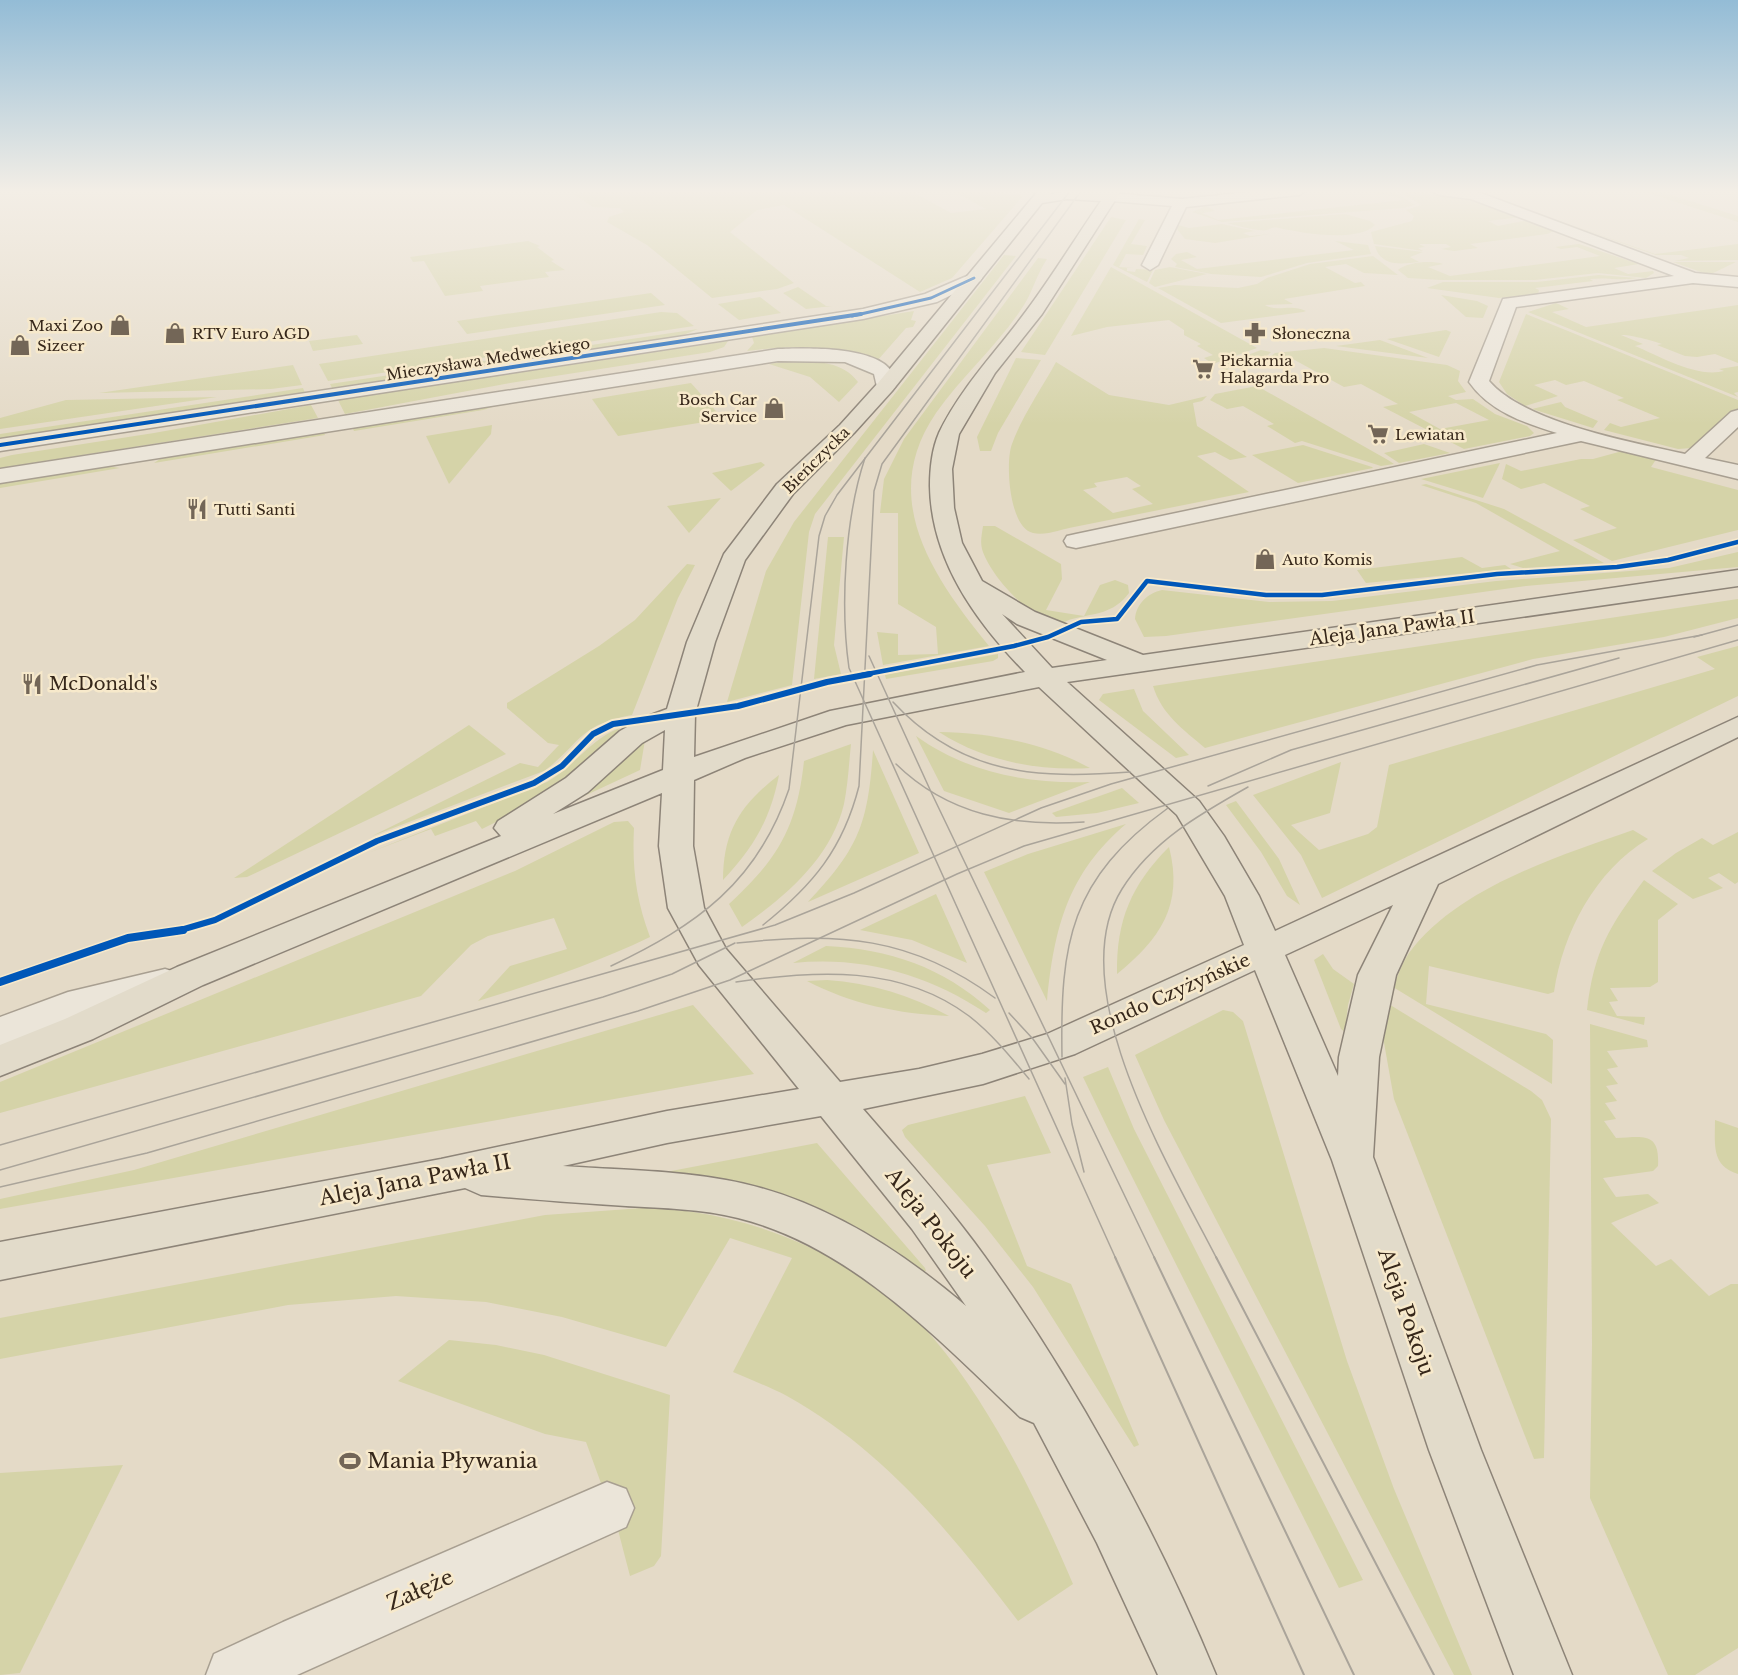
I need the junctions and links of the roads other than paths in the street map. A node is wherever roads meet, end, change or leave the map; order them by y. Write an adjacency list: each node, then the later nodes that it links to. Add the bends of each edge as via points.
1 (981, 269): 4 (main road, Bieńczycka)
2 (1063, 269): 17 (main road, via 987,371 949,434 941,469 942,508 950,543)
3 (1670, 269): 5 (street)
4 (974, 278): 7 (main road, Bieńczycka); 10 (street, Mieczysława Medweckiego, via 931,298 870,313)
5 (1693, 278): 6 (street); 9 (street, via 1509,303 1481,372 1483,390 1514,412)
6 (1738, 282)
7 (885, 387): 15 (street, via 882,371 862,361 820,354 778,355); 21 (main road, Bieńczycka, via 785,489 742,544 717,597)
8 (1738, 416): 13 (street)
9 (1582, 434): 13 (street); 16 (street)
10 (54, 437): 11 (street, Mieczysława Medweckiego); 12 (street)
11 (0, 446)
12 (0, 451)
13 (1690, 461): 14 (street)
14 (1738, 472)
15 (0, 476)
16 (1076, 541)
17 (966, 577): 19 (main road, via 1026,618); 20 (main road, via 1002,633)
18 (1738, 578): 19 (main road, Aleja Jana Pawła II)
19 (1140, 663): 20 (main road, Aleja Jana Pawła II)
20 (1045, 677): 23 (main road, via 840,717); 26 (main road, Rondo Czyżyńskie, via 1194,815 1242,896)
21 (680, 714): 23 (main road, Bieńczycka); 24 (main road, via 631,738 577,785)
22 (1738, 726): 25 (main road)
23 (680, 773): 24 (main road); 30 (main road, via 676,846 683,896 692,921 730,980)
24 (444, 872): 27 (main road)
25 (1424, 877): 26 (main road); 31 (main road, via 1377,975 1359,1057)
26 (1265, 951): 30 (main road, Rondo Czyżyńskie, via 1042,1051 983,1070); 31 (main road, Aleja Pokoju)
27 (190, 976): 28 (street, via 68,1006); 29 (main road, via 79,1029)
28 (0, 1032)
29 (0, 1061)
30 (830, 1099): 32 (main road, Aleja Jana Pawła II, via 667,1127); 34 (main road, Aleja Pokoju, via 961,1257)
31 (1353, 1160): 38 (main road, Aleja Pokoju, via 1455,1450)
32 (441, 1176): 33 (main road, Aleja Jana Pawła II); 34 (main road, via 694,1194 738,1200 779,1212 830,1235 882,1266 963,1332)
33 (0, 1261)
34 (1063, 1424): 37 (main road, Aleja Pokoju, via 1111,1508)
35 (608, 1508): 36 (street, Załęże)
36 (235, 1675)
37 (1187, 1675)
38 (1543, 1675)

